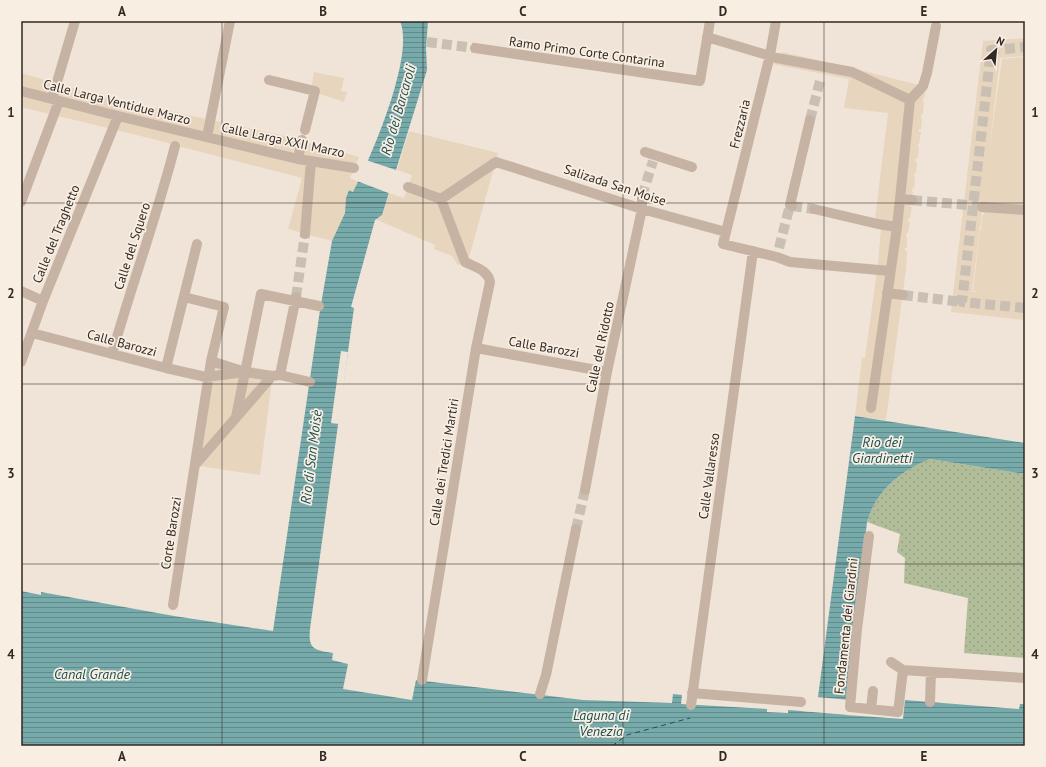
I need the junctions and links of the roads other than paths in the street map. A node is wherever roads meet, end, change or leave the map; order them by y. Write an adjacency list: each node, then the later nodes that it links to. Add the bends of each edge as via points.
1 (75, 21): 11 (street)
2 (230, 21): 15 (street)
3 (710, 21): 6 (street)
4 (776, 21): 8 (street, Frezzaria)
5 (936, 26): 12 (street, via 923,86)
6 (710, 38): 7 (street, Ramo Primo Corte Contarina, via 700,81); 8 (street)
7 (476, 48)
8 (774, 57): 12 (street, via 822,70 852,72); 34 (street, Frezzaria)
9 (269, 80): 18 (street, via 315,91)
10 (21, 91): 11 (street, Calle Larga Ventidue Marzo)
11 (56, 100): 13 (street, Calle Larga Ventidue Marzo); 27 (street)
12 (910, 100): 25 (street)
13 (118, 116): 15 (street, Calle Larga Ventidue Marzo); 44 (street, Calle del Traghetto)
14 (810, 120): 28 (street, via 790,205)
15 (207, 137): 18 (street, Calle Larga XXII Marzo)
16 (175, 146): 48 (street, Calle del Squero, via 164,190)
17 (645, 152): 20 (street, via 654,158)
18 (298, 158): 19 (street, Calle Larga XXII Marzo)
19 (311, 161): 21 (street, Calle Larga XXII Marzo); 35 (street)
20 (692, 167)
21 (354, 168)
22 (408, 187): 24 (street)
23 (642, 196): 30 (street, Calle del Ridotto)
24 (441, 199): 30 (street, Salizada San Moise, via 496,162); 47 (street, Calle dei Tredici Martiri, via 465,262 489,276 490,282)
25 (900, 199): 26 (street); 33 (street)
26 (912, 200)
27 (21, 202)
28 (792, 206)
29 (982, 207): 32 (street)
30 (642, 209): 34 (street, Salizada San Moise); 53 (street, Calle del Ridotto)
31 (814, 209): 33 (street)
32 (1025, 210)
33 (897, 227): 38 (street)
34 (726, 232): 37 (street, Frezzaria, via 723,244)
35 (305, 234)
36 (197, 244): 42 (street)
37 (753, 251): 38 (street, via 778,253 790,262 802,264); 70 (street, Calle Vallaresso)
38 (890, 271): 40 (street)
39 (21, 292): 44 (street)
40 (887, 293): 41 (street); 57 (street)
41 (903, 295)
42 (184, 297): 49 (street, Corte Barozzi, via 224,306); 51 (street)
43 (296, 299): 45 (street); 52 (street, via 261,294); 54 (street)
44 (43, 301): 46 (street, Calle del Traghetto)
45 (318, 306)
46 (32, 333): 48 (street, Calle Barozzi); 50 (street, Calle del Traghetto)
47 (476, 348): 53 (street, Calle Barozzi); 68 (street, Calle dei Tredici Martiri)
48 (112, 354): 51 (street, Calle Barozzi)
49 (211, 361): 52 (street); 55 (street, Corte Barozzi)
50 (21, 362)
51 (166, 368): 55 (street, Calle Barozzi)
52 (246, 369): 54 (street); 55 (street); 58 (street)
53 (608, 372): 60 (street, Calle del Ridotto)
54 (276, 376): 56 (street); 58 (street)
55 (207, 377): 59 (street, Corte Barozzi)
56 (310, 382)
57 (871, 408)
58 (235, 418): 59 (street)
59 (195, 465): 63 (street, Corte Barozzi)
60 (585, 490)
61 (576, 529): 71 (street, via 546,676)
62 (869, 536): 77 (street, Fondamenta dei Giardini, via 850,707)
63 (173, 605)
64 (891, 662): 65 (street)
65 (903, 670): 66 (street); 77 (street, Fondamenta dei Giardini, via 898,712)
66 (931, 672): 67 (street); 74 (street)
67 (1025, 678)
68 (422, 680)
69 (873, 691): 77 (street)
70 (692, 693): 72 (street); 75 (street, Calle Vallaresso)
71 (540, 694)
72 (720, 696): 73 (street); 76 (street)
73 (801, 702)
74 (930, 702)
75 (691, 705)
76 (720, 706)
77 (871, 709)

